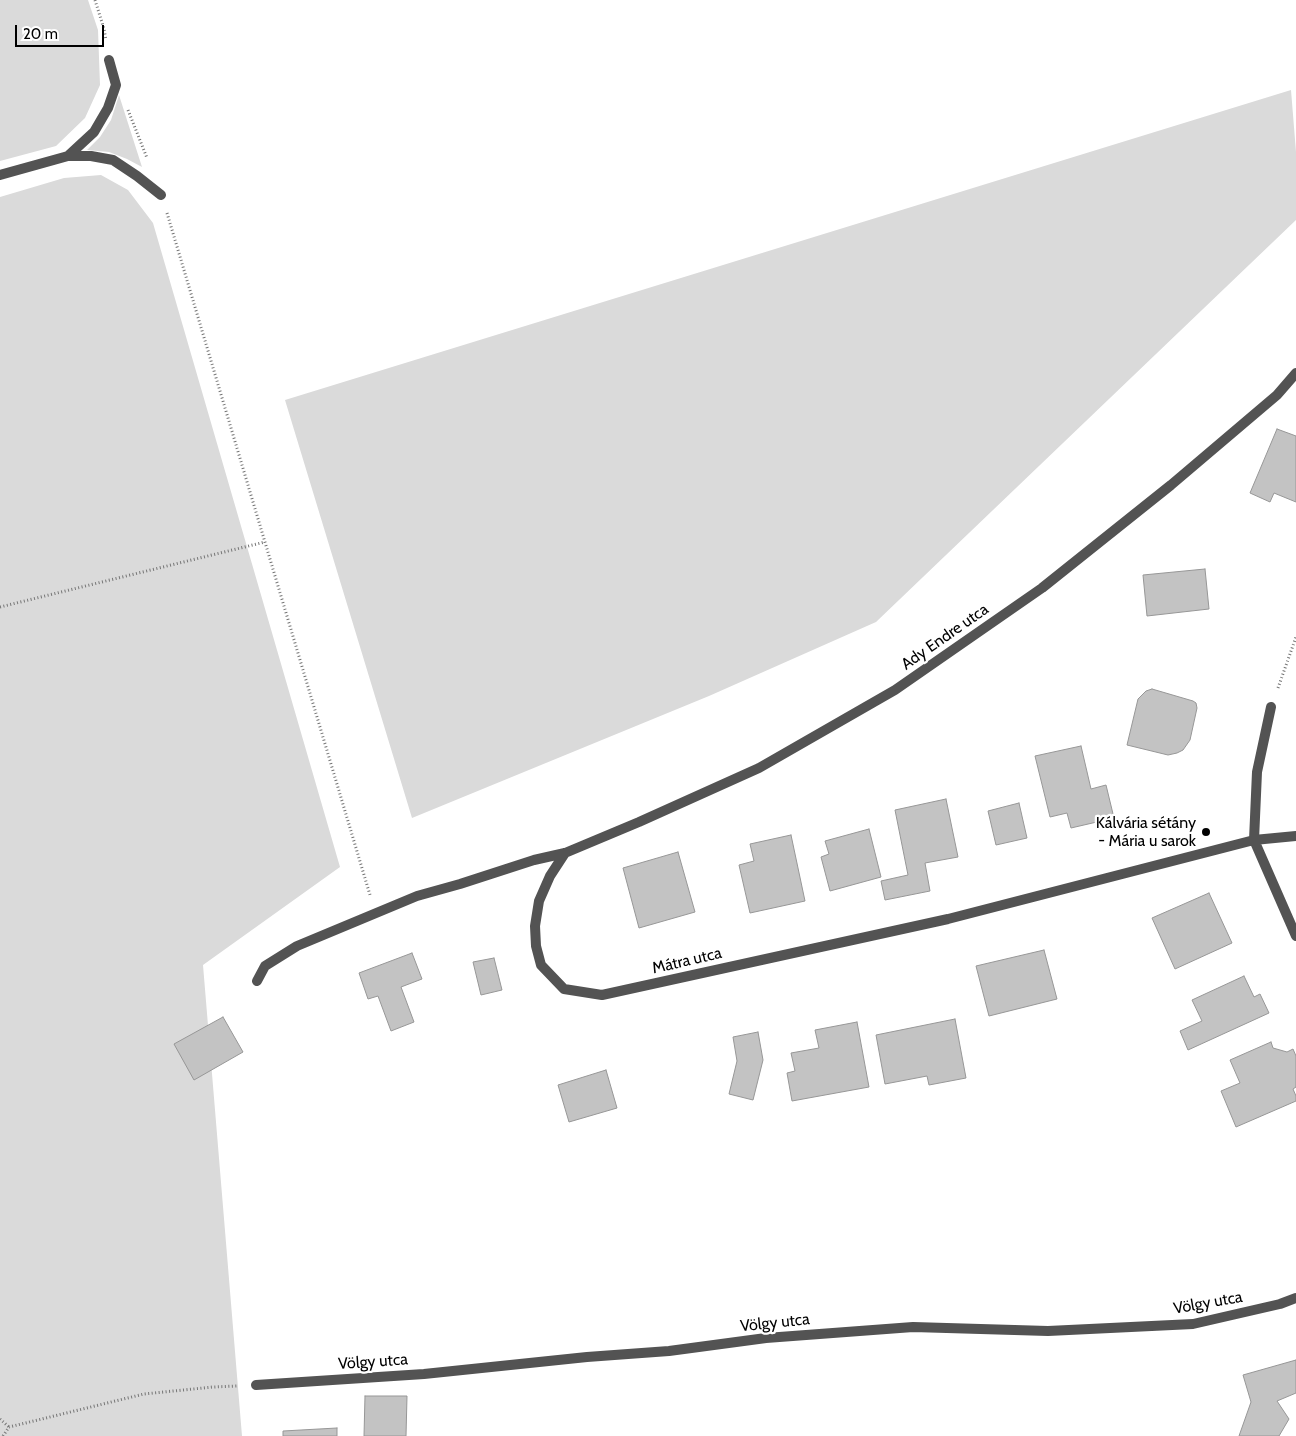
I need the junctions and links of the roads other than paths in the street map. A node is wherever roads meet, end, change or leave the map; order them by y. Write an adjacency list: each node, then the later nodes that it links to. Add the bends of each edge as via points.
1 (109, 60): 2 (street, via 116,86 108,108 94,132)
2 (68, 156): 3 (street); 4 (street, via 112,160)
3 (0, 175)
4 (161, 195)
5 (1296, 374): 9 (street, Ady Endre utca, via 1277,395 1171,485 1042,588 895,690 759,768)
6 (1271, 707): 8 (street, via 1257,772)
7 (1296, 836): 8 (street, Mátra utca)
8 (1254, 840): 9 (street, Mátra utca, via 948,918 602,996 564,988 541,966 535,926 539,901 550,876); 10 (street)
9 (566, 853): 11 (street, via 417,896 298,946 265,966)
10 (1296, 936)
11 (257, 981)
12 (1296, 1298): 13 (street, Völgy utca, via 1194,1324 1048,1330 913,1327 766,1338 669,1351 424,1374)
13 (256, 1385)

